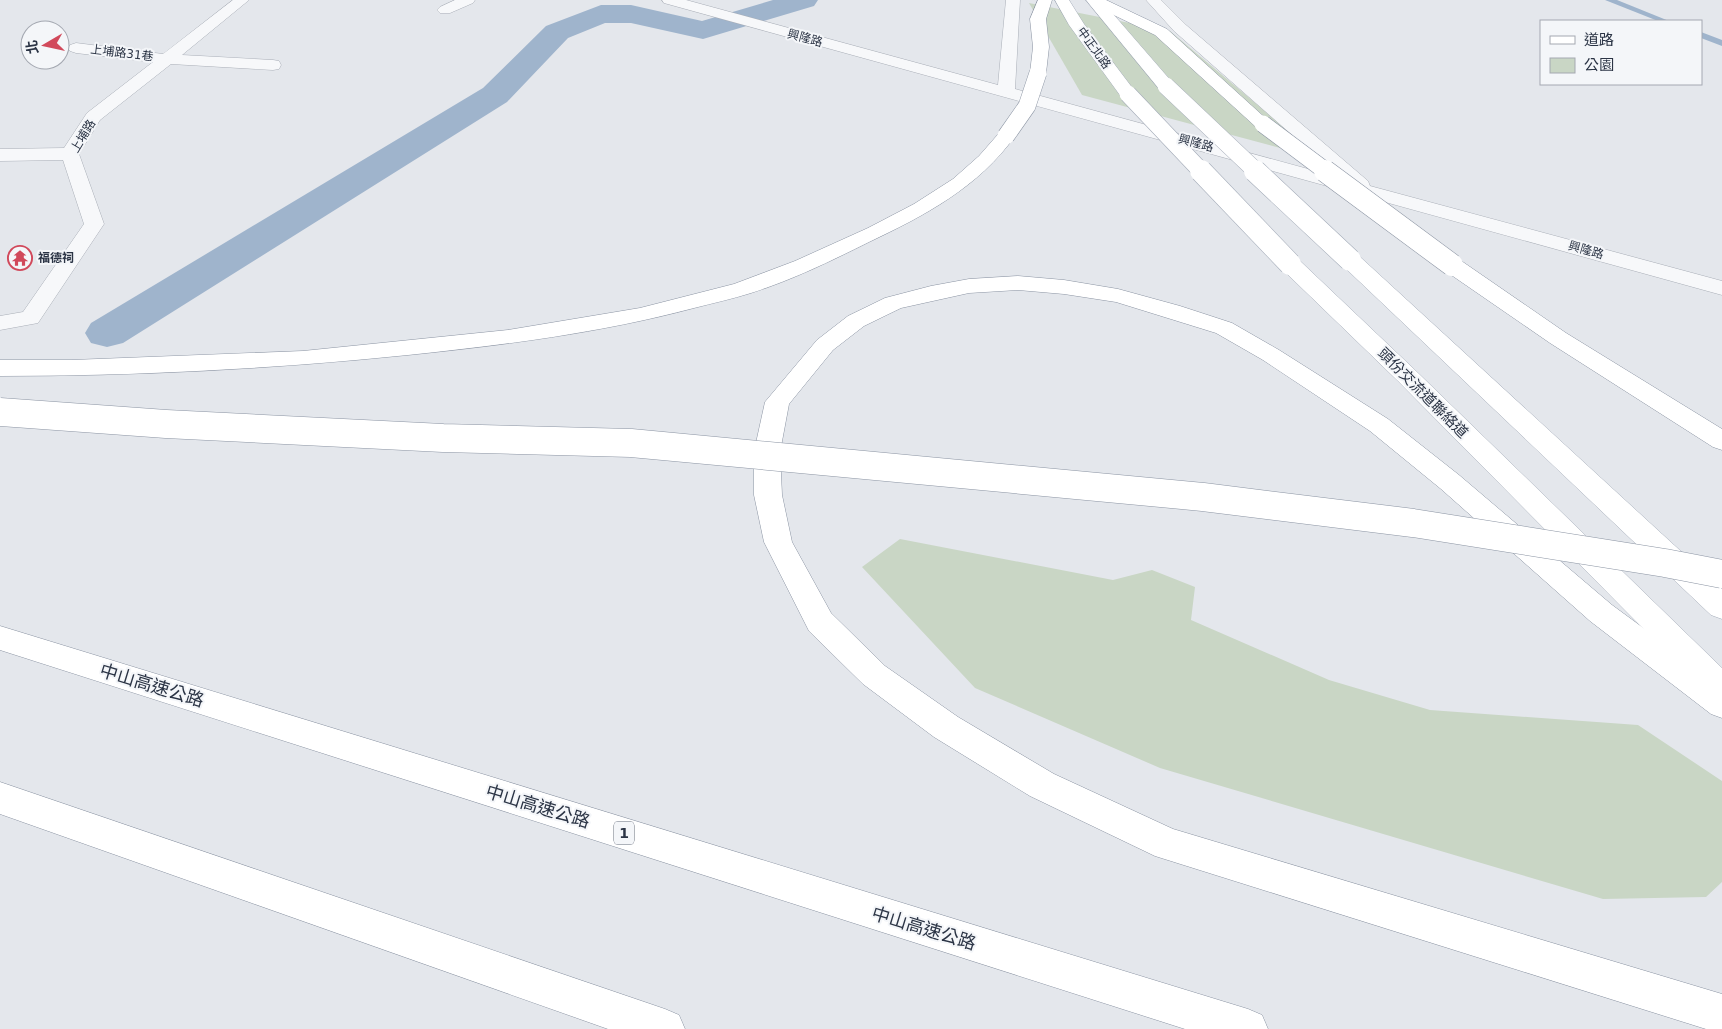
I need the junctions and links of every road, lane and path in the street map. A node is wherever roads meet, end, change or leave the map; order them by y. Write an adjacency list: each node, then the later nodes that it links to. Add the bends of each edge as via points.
1 (242, 0): 11 (street, 上埔路)
2 (468, 0): 9 (street)
3 (669, 0): 13 (street, 興隆路)
4 (1014, 0): 13 (street)
5 (1045, 0): 20 (main road, bridge, via 1038,18 1041,47 1038,73 1027,106 986,160 960,183 922,208 803,266 742,289 641,315 500,338 220,363)
6 (1062, 0): 14 (main road, 中正北路)
7 (1094, 0): 22 (main road, bridge, via 1161,32 1263,124 1452,265 1558,338); 24 (main road, 中正北路, bridge, via 1166,86)
8 (1153, 0): 17 (street, via 1180,28)
9 (445, 10)
10 (76, 48): 11 (street, 上埔路31巷)
11 (167, 59): 12 (street, 上埔路31巷); 15 (street, 上埔路, via 93,117)
12 (273, 65)
13 (1006, 92): 17 (street, 興隆路)
14 (1128, 94): 26 (main road, 頭份交流道聯絡道, bridge, via 1290,264)
15 (70, 154): 16 (street); 19 (street, 上埔路, via 94,224 30,318)
16 (0, 155)
17 (1366, 189): 18 (street, 興隆路)
18 (1722, 288)
19 (0, 324)
20 (0, 368)
21 (0, 412): 23 (main road, bridge, via 444,438 631,443 1174,494 1413,523)
22 (1722, 441)
23 (1722, 574)
24 (1722, 607)
25 (0, 638): 31 (main road, 中山高速公路 / 1)
26 (1722, 688)
27 (1722, 704): 29 (main road, via 1601,613 1379,425 1232,332 1172,311 1118,296 1018,283 969,286 930,293 893,303 856,322 824,345 777,402 767,452 768,495 778,542 820,622 874,675 946,727 1042,785 1168,844)
28 (0, 798): 30 (main road)
29 (1722, 1014)
30 (665, 1029)
31 (1248, 1029)

